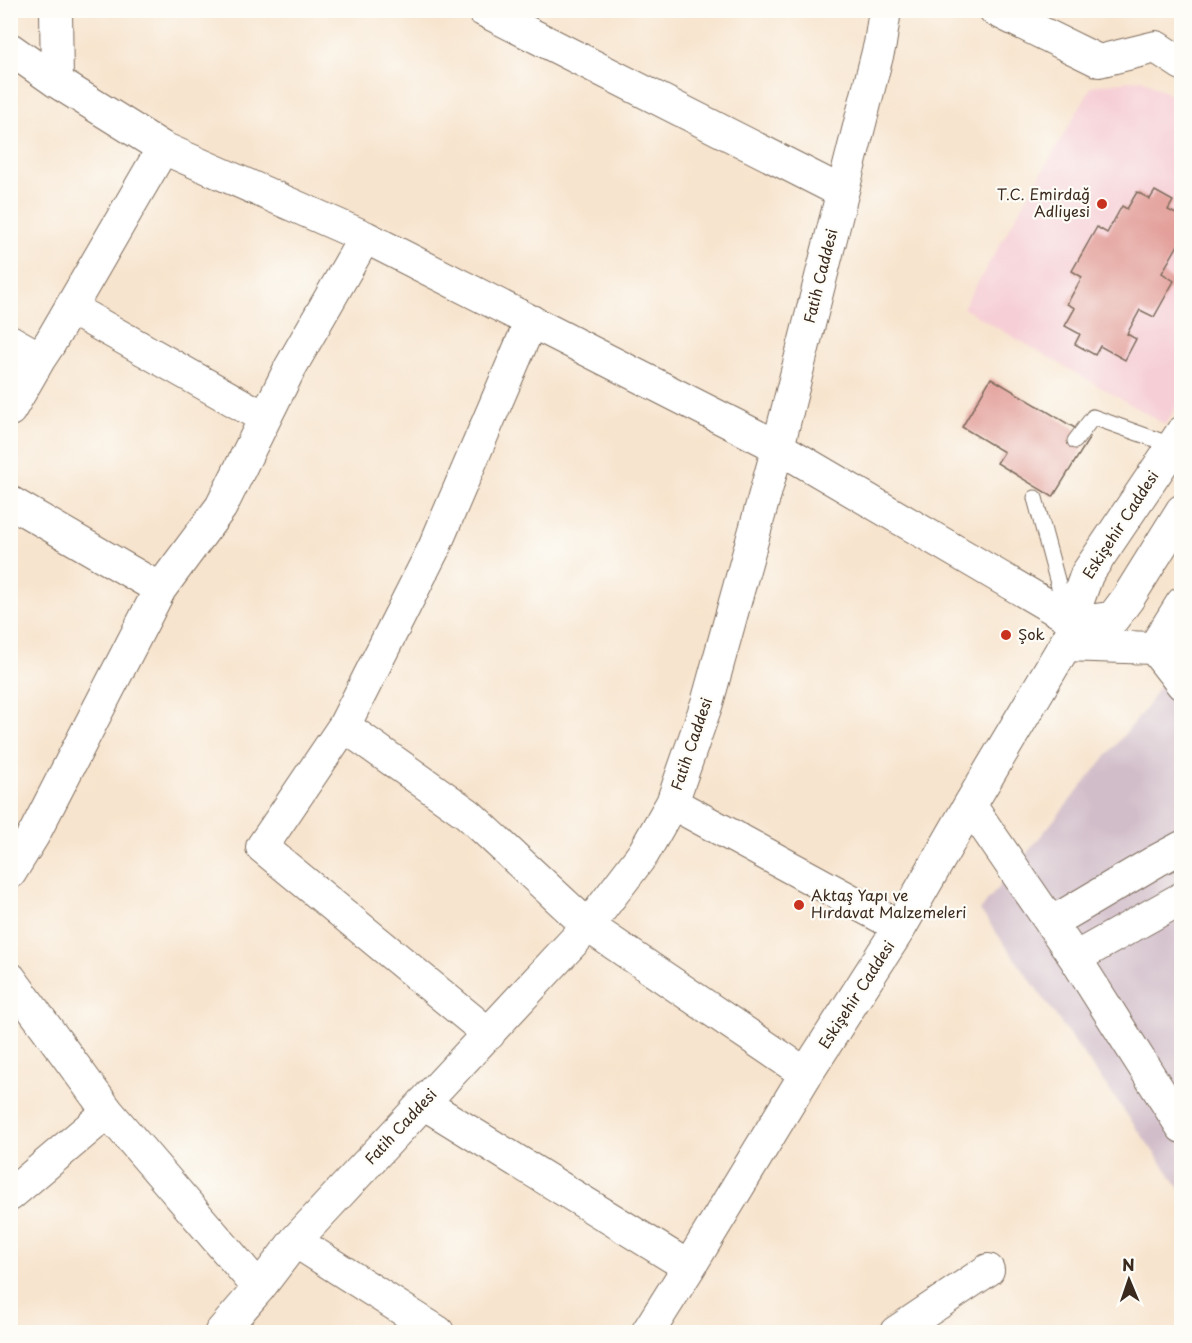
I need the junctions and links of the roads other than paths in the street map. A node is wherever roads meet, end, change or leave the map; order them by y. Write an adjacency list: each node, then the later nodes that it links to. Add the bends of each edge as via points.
1 (56, 10): 7 (street)
2 (483, 10): 9 (street)
3 (885, 10): 9 (street, Fatih Caddesi)
4 (995, 10): 6 (street, via 1099,61 1156,47)
5 (10, 49): 7 (street)
6 (1182, 64)
7 (57, 82): 8 (street)
8 (164, 148): 10 (street); 11 (street)
9 (842, 192): 19 (street, Fatih Caddesi)
10 (365, 237): 12 (street); 16 (street)
11 (70, 308): 14 (street); 16 (street)
12 (531, 321): 19 (street); 28 (street, via 434,548)
13 (10, 341): 14 (street)
14 (39, 358): 15 (street)
15 (10, 410)
16 (265, 418): 23 (street, via 221,507)
17 (1178, 439): 18 (lane, via 1093,417); 25 (main road, Eskişehir Caddesi, via 1087,574)
18 (1075, 441)
19 (778, 447): 25 (street); 29 (street, Fatih Caddesi, via 707,703)
20 (1035, 498): 25 (lane)
21 (10, 502): 23 (street)
22 (1182, 511): 25 (main road, via 1113,618)
23 (160, 589): 32 (street, via 34,834)
24 (1182, 603): 26 (street)
25 (1071, 634): 26 (street); 30 (main road, Eskişehir Caddesi)
26 (1154, 648): 27 (street)
27 (1182, 684)
28 (344, 726): 35 (street, via 468,814); 39 (street, via 262,847)
29 (672, 803): 35 (street, Fatih Caddesi, via 643,854); 36 (street)
30 (970, 805): 34 (street); 36 (main road, Eskişehir Caddesi)
31 (1182, 848): 34 (street)
32 (10, 873)
33 (1182, 898): 37 (street)
34 (1051, 923): 37 (street)
35 (588, 926): 39 (street, Fatih Caddesi); 40 (street)
36 (900, 927): 40 (main road, Eskişehir Caddesi)
37 (1075, 958): 43 (street)
38 (10, 978): 42 (street)
39 (489, 1034): 41 (street, Fatih Caddesi)
40 (806, 1074): 46 (main road, Eskişehir Caddesi)
41 (423, 1102): 45 (street, Fatih Caddesi); 46 (street)
42 (108, 1112): 44 (street); 48 (street)
43 (1182, 1127)
44 (10, 1196)
45 (295, 1241): 48 (street, Fatih Caddesi); 50 (street)
46 (689, 1268): 51 (main road, Eskişehir Caddesi)
47 (988, 1270): 52 (street)
48 (259, 1288): 49 (street, Fatih Caddesi)
49 (221, 1332)
50 (438, 1332)
51 (648, 1332)
52 (896, 1332)

